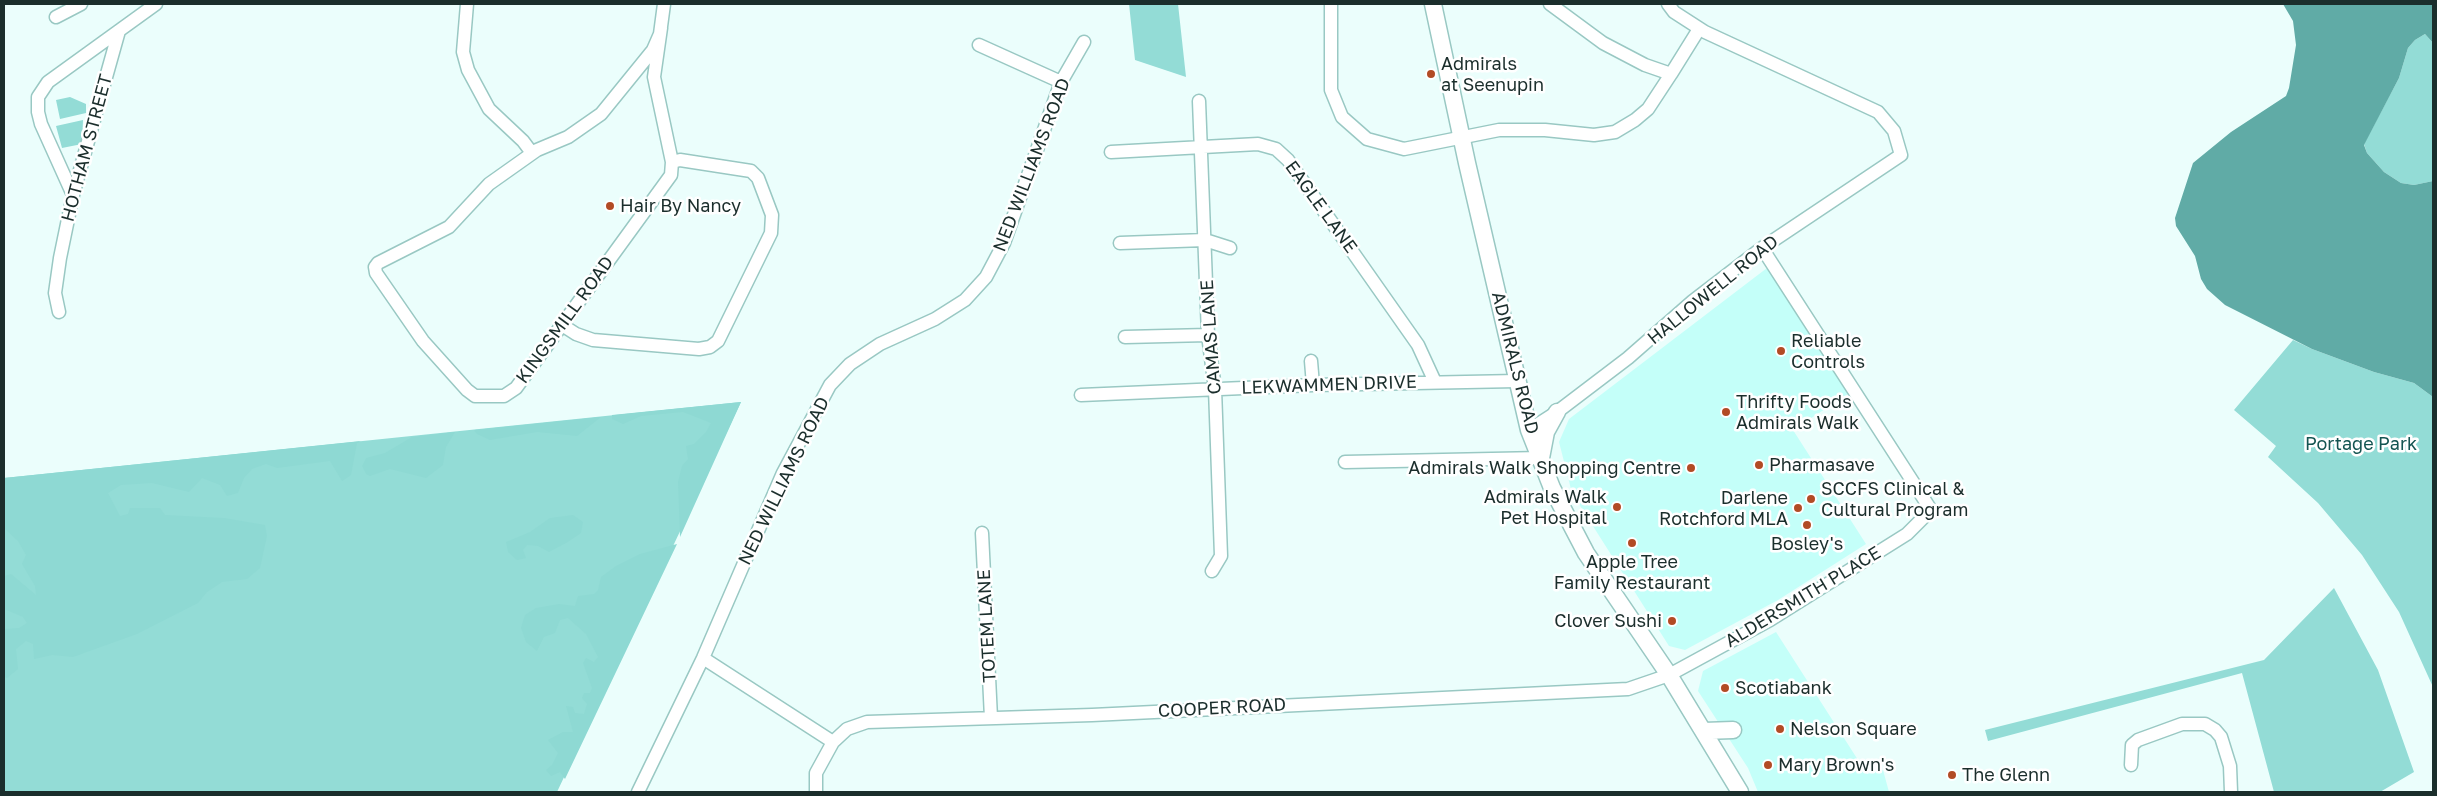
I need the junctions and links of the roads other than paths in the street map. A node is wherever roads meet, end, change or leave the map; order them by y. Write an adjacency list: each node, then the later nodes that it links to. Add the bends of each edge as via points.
1 (81, 4): 9 (street)
2 (156, 4): 11 (street)
3 (467, 4): 21 (street, via 463,52 468,70 489,109)
4 (664, 4): 14 (street)
5 (1331, 4): 18 (street, via 1331,90 1342,117 1367,139 1404,149)
6 (1434, 4): 18 (main road, ADMIRALS ROAD)
7 (1550, 4): 15 (street, via 1603,43 1645,65)
8 (1668, 4): 10 (street)
9 (56, 17)
10 (1699, 29): 15 (street); 27 (street, HALLOWELL ROAD, via 1878,112 1894,131 1901,155)
11 (119, 31): 23 (street, HOTHAM STREET); 23 (street, via 48,82 38,97 41,124)
12 (1084, 42): 16 (street, NED WILLIAMS ROAD)
13 (979, 45): 16 (street)
14 (651, 61): 21 (street, via 601,114 568,137); 22 (street)
15 (1671, 74): 18 (street, via 1648,109 1615,132 1594,135 1499,130)
16 (1061, 82): 44 (street, NED WILLIAMS ROAD, via 1004,243 986,277 965,300 935,320 880,344 850,364 830,385 783,473)
17 (1199, 101): 19 (street, CAMAS LANE)
18 (1461, 137): 33 (main road, ADMIRALS ROAD)
19 (1202, 146): 20 (street, EAGLE LANE); 24 (street, CAMAS LANE); 34 (street, EAGLE LANE, via 1258,144 1276,149 1288,160 1418,345)
20 (1111, 152)
21 (532, 153): 29 (street, KINGSMILL ROAD, via 484,188 449,227 378,263 376,273 423,341 475,396 498,397 512,392)
22 (672, 162): 29 (street, KINGSMILL ROAD, via 671,175); 29 (street, via 680,160 752,171 758,178 772,215 771,233 718,341 699,349 593,340)
23 (73, 195): 28 (street, HOTHAM STREET, via 55,293)
24 (1205, 240): 25 (street); 26 (street); 30 (street, CAMAS LANE)
25 (1120, 243)
26 (1230, 248)
27 (1762, 248): 38 (street, HALLOWELL ROAD); 45 (street, ALDERSMITH PLACE, via 1931,510 1907,534 1804,600)
28 (59, 312)
29 (562, 325)
30 (1208, 335): 31 (street); 36 (street, CAMAS LANE)
31 (1125, 337)
32 (1311, 361): 35 (street)
33 (1517, 381): 34 (street, LEKWAMMEN DRIVE); 39 (main road, ADMIRALS ROAD)
34 (1435, 382): 35 (street, LEKWAMMEN DRIVE)
35 (1313, 385): 36 (street, LEKWAMMEN DRIVE)
36 (1215, 389): 37 (street, LEKWAMMEN DRIVE); 43 (street, CAMAS LANE, via 1221,556)
37 (1081, 395)
38 (1557, 412): 39 (street, HALLOWELL ROAD); 40 (main road, via 1546,432)
39 (1529, 430): 40 (main road, ADMIRALS ROAD)
40 (1541, 458): 41 (street); 45 (main road, ADMIRALS ROAD, via 1552,488 1586,552)
41 (1346, 462)
42 (982, 533): 46 (street, TOTEM LANE)
43 (1212, 571)
44 (703, 658): 48 (street); 51 (street, NED WILLIAMS ROAD)
45 (1669, 675): 46 (street, COOPER ROAD, via 1628,689); 47 (main road, ADMIRALS ROAD)
46 (991, 718): 48 (street, COOPER ROAD, via 867,722 847,729)
47 (1704, 731): 49 (main road, ADMIRALS ROAD); 49 (main road, via 1733,730)
48 (833, 742): 52 (street, COOPER ROAD, via 816,773)
49 (1719, 755): 53 (main road, ADMIRALS ROAD)
50 (2131, 765): 54 (street, via 2132,746 2138,740 2182,724 2205,724 2221,737 2230,766)
51 (638, 792)
52 (816, 792)
53 (1740, 792)
54 (2231, 792)

